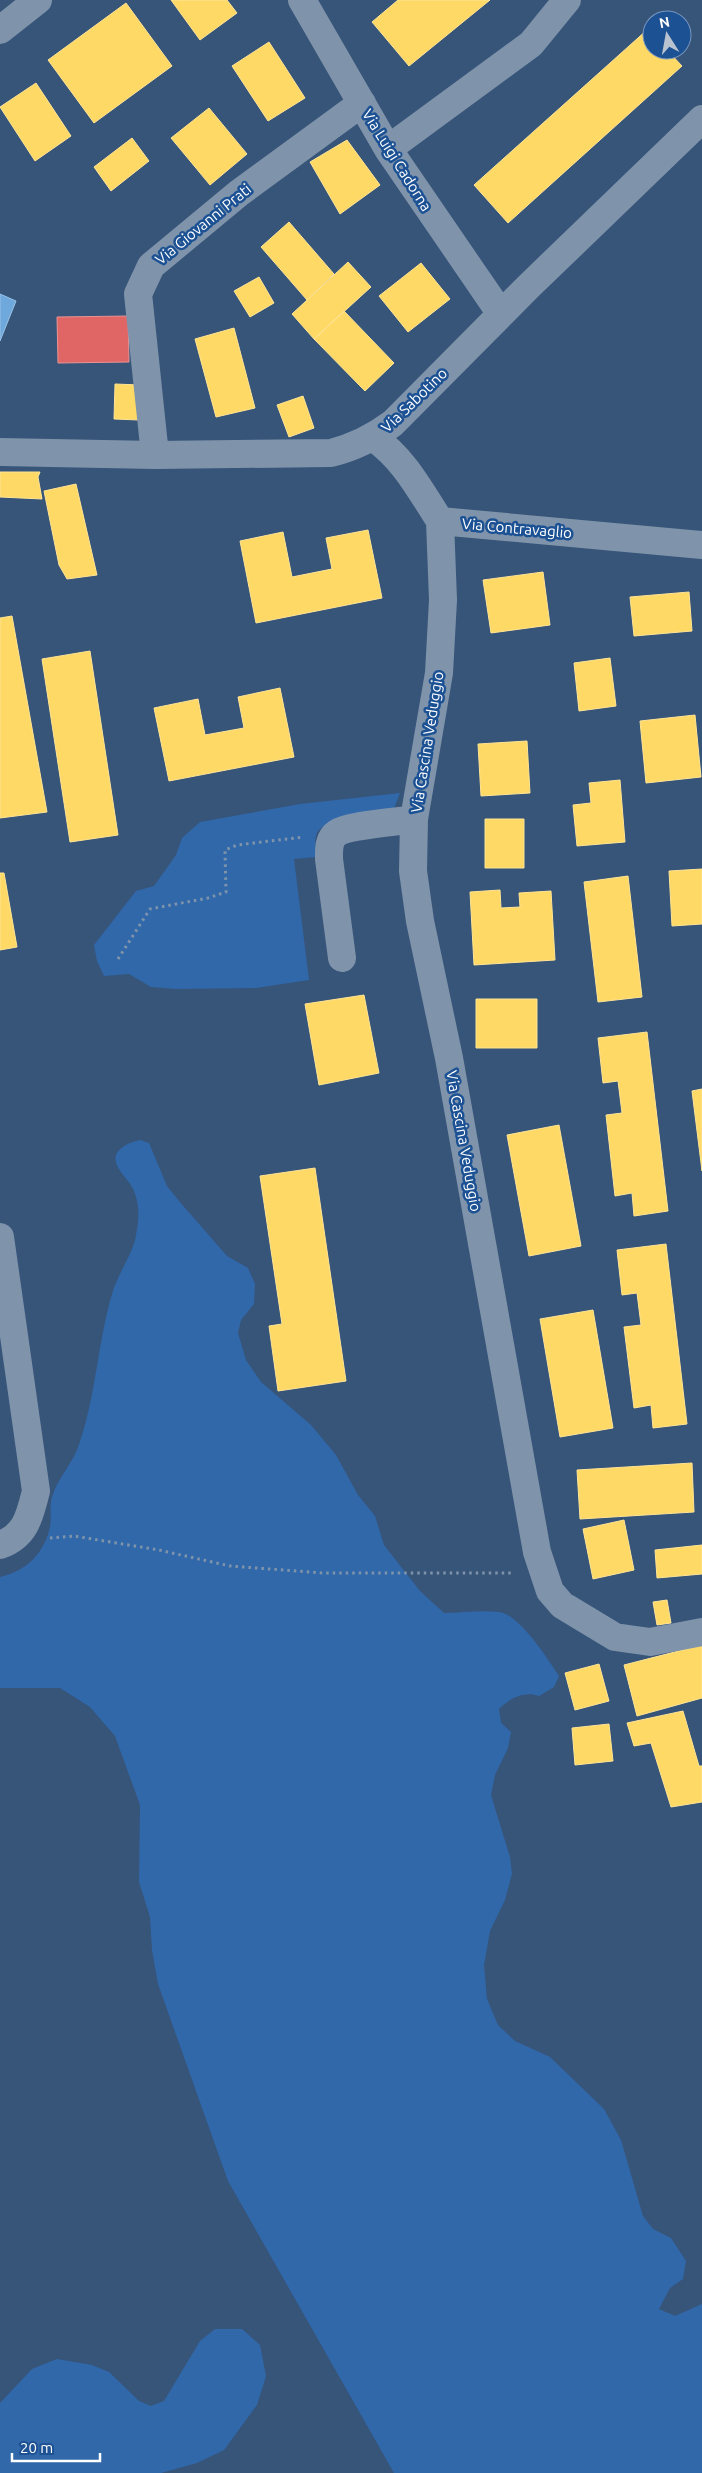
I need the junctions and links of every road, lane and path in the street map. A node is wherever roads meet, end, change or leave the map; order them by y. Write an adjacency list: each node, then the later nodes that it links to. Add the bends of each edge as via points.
1 (38, 0): 4 (street)
2 (302, 0): 5 (street, Via Luigi Cadorna)
3 (566, 0): 7 (street, via 532,44)
4 (0, 30)
5 (362, 103): 7 (street, Via Luigi Cadorna); 11 (street, Via Giovanni Prati, via 239,194 151,266 138,294)
6 (702, 119): 8 (street, Via Sabotino)
7 (388, 149): 8 (street, Via Luigi Cadorna)
8 (501, 314): 9 (street, Via Sabotino, via 393,423)
9 (374, 438): 11 (street, Via Sabotino, via 353,448 331,453); 12 (street, Via Contravaglio, via 406,467)
10 (0, 452): 11 (street, Via Sabotino)
11 (155, 455)
12 (440, 521): 13 (street, Via Contravaglio); 14 (street, Via Cascina Veduggio, via 443,600 439,673)
13 (702, 545)
14 (414, 819): 16 (street, via 349,828 336,833 330,843 329,859); 20 (street, Via Cascina Veduggio, via 413,871 420,921 449,1058)
15 (310, 836): 17 (path, via 237,845 225,850 226,892 150,909)
16 (342, 958)
17 (118, 959)
18 (0, 1237): 19 (street, via 36,1491 29,1521)
19 (5, 1543): 20 (path, via 74,1536 230,1566 322,1573)
20 (542, 1573): 21 (street, Via Cascina Veduggio, via 550,1591 562,1605 615,1637 650,1642)
21 (702, 1632)

